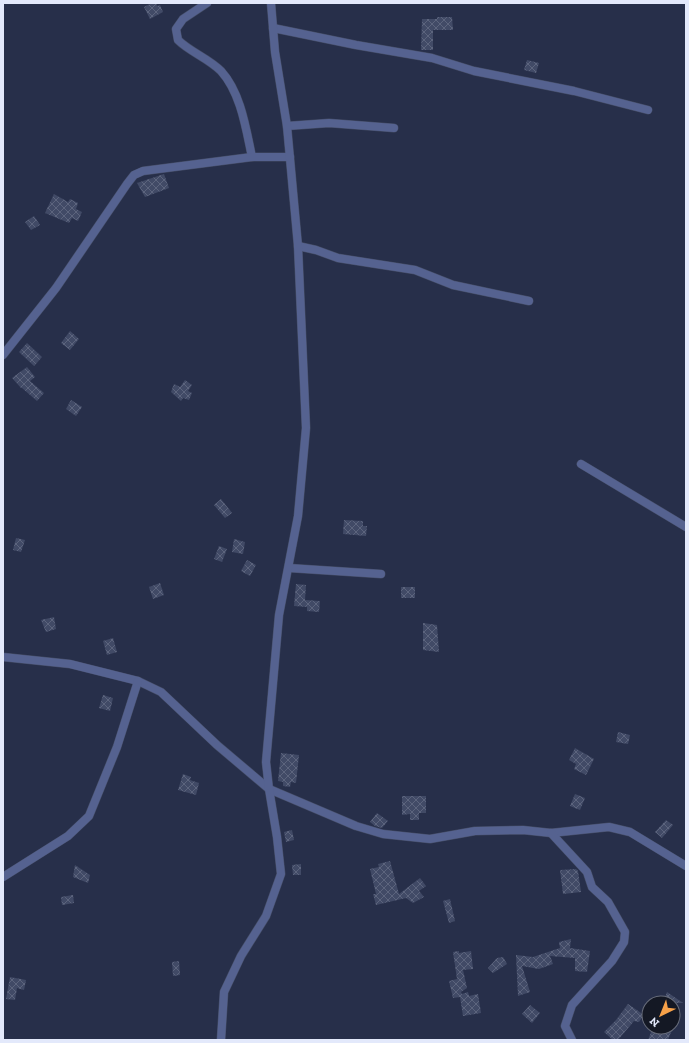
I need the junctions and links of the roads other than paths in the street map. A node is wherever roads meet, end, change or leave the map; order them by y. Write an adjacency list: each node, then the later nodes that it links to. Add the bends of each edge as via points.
1 (207, 3): 7 (street, via 183,19 176,29 178,40 220,70 230,83 244,120)
2 (271, 3): 3 (street)
3 (273, 28): 4 (street, via 356,46 432,58 474,71 574,91); 5 (street)
4 (648, 110)
5 (287, 126): 6 (street, via 329,123); 8 (street)
6 (394, 128)
7 (252, 157): 8 (street); 11 (street, via 143,171 134,176 56,288)
8 (290, 157): 9 (street)
9 (298, 246): 10 (street, via 338,258 415,270 453,285); 14 (street, via 306,428 298,516)
10 (529, 301)
11 (3, 355)
12 (581, 464): 13 (street)
13 (686, 527)
14 (289, 568): 15 (street); 18 (street, via 279,615 274,661 266,762)
15 (382, 574)
16 (3, 656): 17 (street, via 70,664)
17 (138, 681): 18 (street, via 161,692 217,745); 21 (street, via 117,747 89,816 68,836)
18 (269, 789): 19 (street, via 356,826 383,834 430,839 475,831 523,830); 22 (street, via 278,837 281,874 266,916 241,956 224,992)
19 (551, 833): 20 (street, via 609,827 630,832); 23 (street, via 587,872 592,887 608,902 625,932 624,942 612,961 572,1005 565,1026)
20 (686, 866)
21 (3, 877)
22 (221, 1040)
23 (572, 1040)

